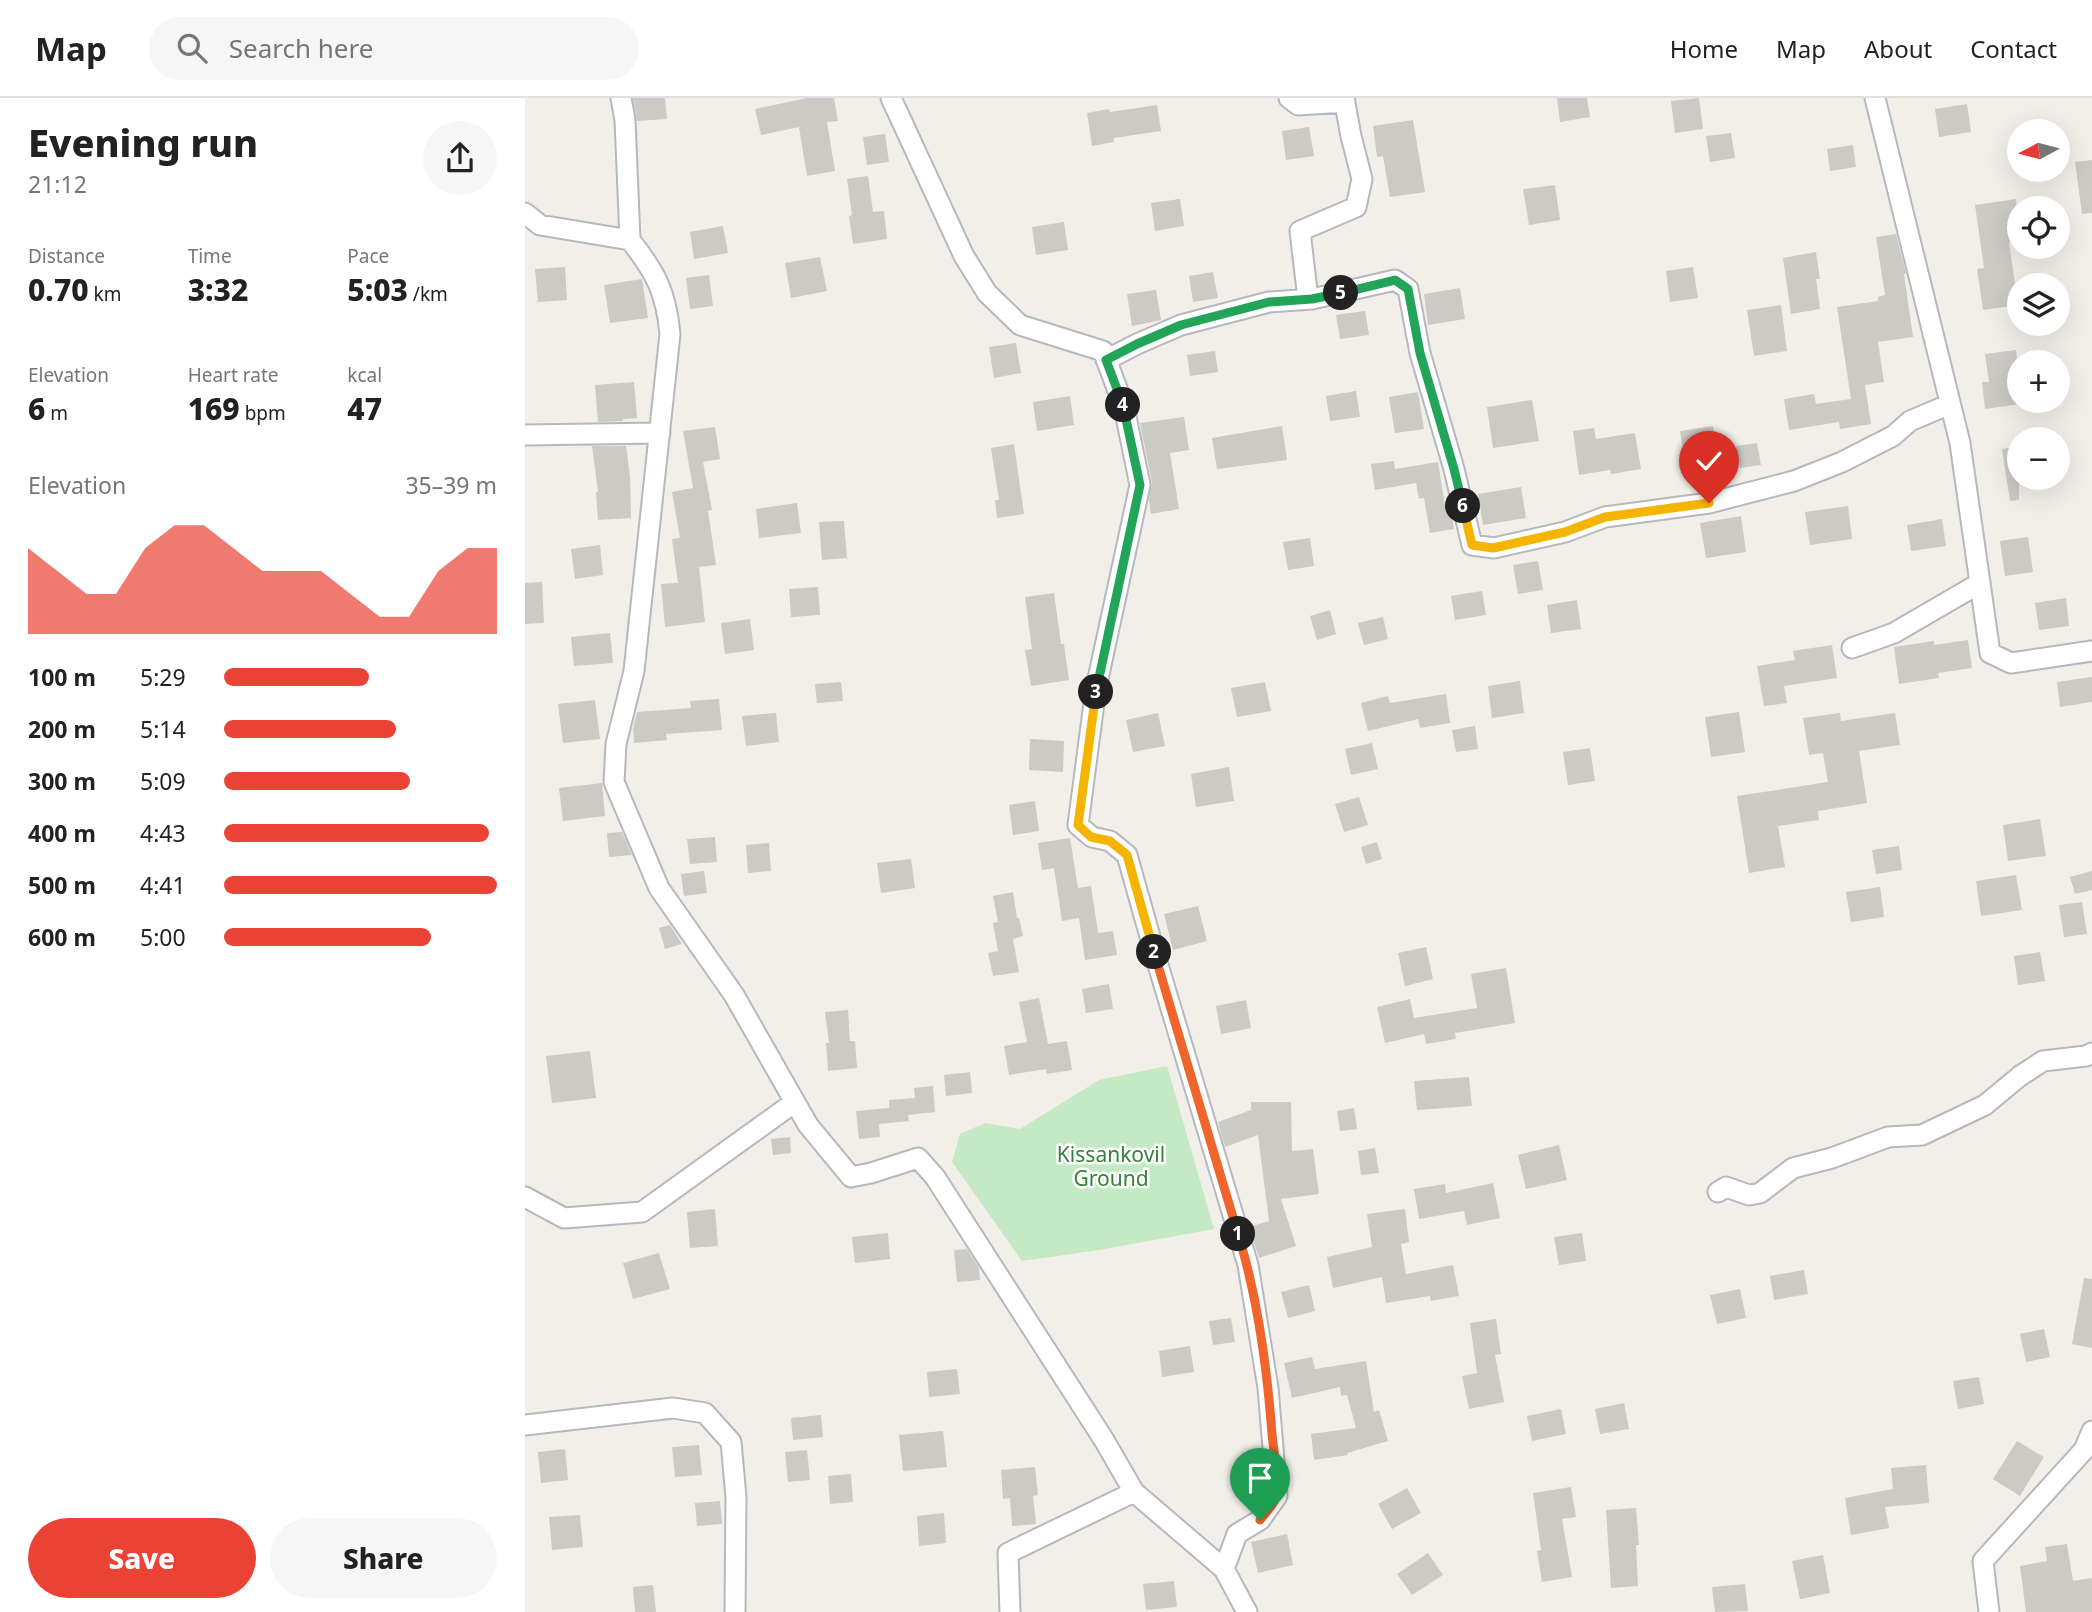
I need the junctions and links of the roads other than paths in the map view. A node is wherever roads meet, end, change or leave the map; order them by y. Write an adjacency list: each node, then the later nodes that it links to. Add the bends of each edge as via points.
1 (621, 98): 7 (street)
2 (891, 98): 9 (street, via 964,256 987,293 1020,325 1103,351)
3 (1289, 98): 5 (street, via 1297,105)
4 (1875, 98): 10 (street)
5 (1345, 100): 8 (street, via 1362,179 1356,207 1300,231)
6 (525, 213): 7 (street, via 540,225)
7 (630, 240): 11 (street, via 648,263 668,310 670,334)
8 (1308, 299): 9 (street, via 1269,302 1181,325); 10 (street, via 1395,280 1408,289 1420,353 1472,545 1493,548 1565,532 1605,517 1709,503 1794,481 1842,462 1893,436 1910,421)
9 (1106, 360): 24 (street, via 1124,408 1140,485 1096,688 1078,825 1127,855 1248,1265 1268,1388 1277,1496 1260,1520 1237,1534)
10 (1950, 404): 13 (street)
11 (660, 433): 12 (street); 17 (street, via 634,671 616,744 614,782 659,888 734,995)
12 (525, 435)
13 (1980, 583): 14 (street, via 1894,633); 15 (street, via 1990,653 2011,663)
14 (1852, 648)
15 (2092, 650)
16 (2092, 1053): 18 (street, via 2043,1061 1985,1105 1922,1135 1888,1138 1793,1168 1760,1193 1749,1195 1726,1187)
17 (795, 1102): 19 (street, via 642,1212 564,1218); 23 (street, via 851,1177 918,1158 935,1177)
18 (1718, 1192)
19 (525, 1197)
20 (525, 1425): 25 (street, via 673,1408 705,1413 731,1442 736,1497)
21 (2092, 1431): 22 (street)
22 (2088, 1448): 28 (street, via 1983,1561)
23 (1134, 1492): 24 (street); 26 (street, via 1008,1553)
24 (1224, 1569): 27 (street)
25 (735, 1612)
26 (1010, 1612)
27 (1247, 1612)
28 (1989, 1612)

